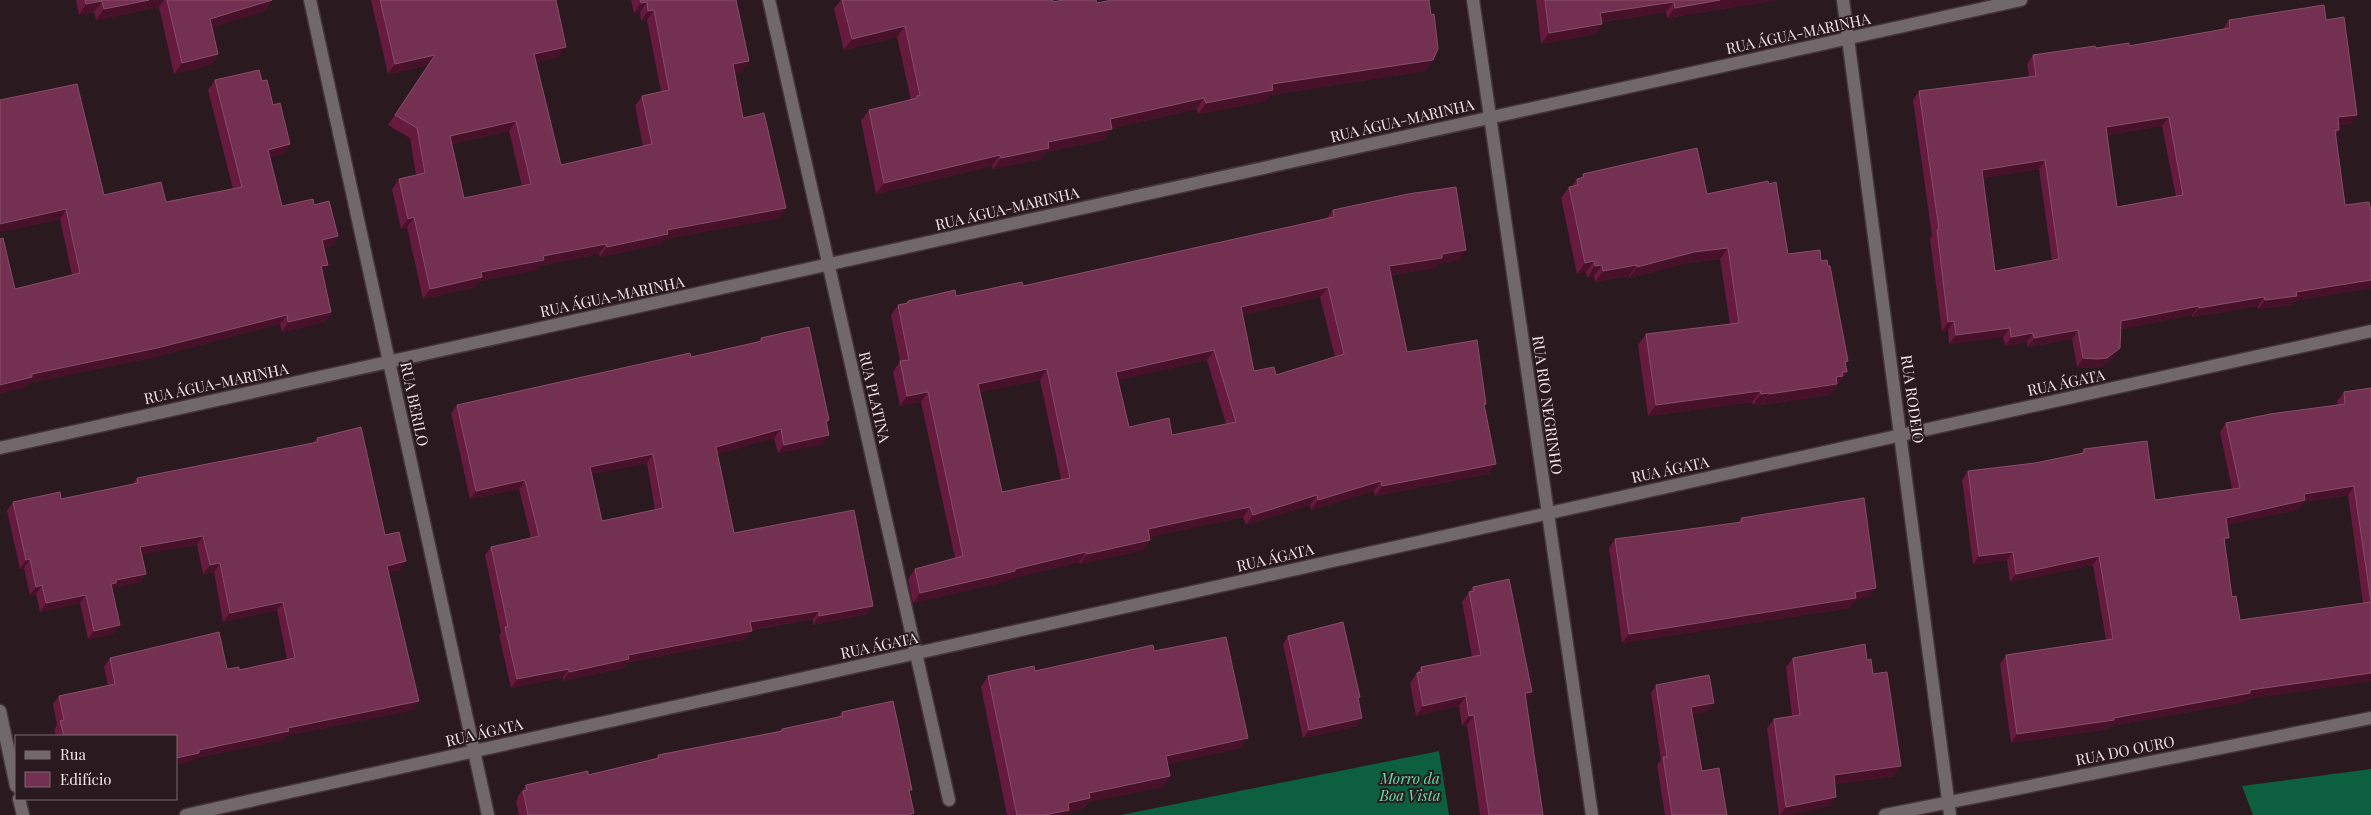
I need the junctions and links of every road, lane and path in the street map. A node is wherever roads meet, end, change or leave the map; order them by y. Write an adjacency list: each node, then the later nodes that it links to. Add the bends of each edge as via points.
1 (310, 0): 10 (street, RUA BERILO)
2 (769, 0): 8 (street, RUA PLATINA)
3 (1473, 0): 7 (street, RUA RIO NEGRINHO)
4 (1843, 0): 6 (street, RUA RODEIO)
5 (2021, 0): 6 (street, RUA ÁGUA-MARINHA)
6 (1848, 38): 7 (street, RUA ÁGUA-MARINHA); 11 (street, RUA RODEIO)
7 (1490, 118): 8 (street, RUA ÁGUA-MARINHA); 13 (street, RUA RIO NEGRINHO)
8 (829, 264): 10 (street, RUA ÁGUA-MARINHA); 14 (street, RUA PLATINA)
9 (2371, 331): 11 (street, RUA ÁGATA)
10 (389, 362): 12 (street, RUA ÁGUA-MARINHA); 17 (street, RUA BERILO)
11 (1901, 435): 13 (street, RUA ÁGATA); 21 (street, RUA RODEIO)
12 (0, 448)
13 (1548, 513): 14 (street, RUA ÁGATA); 25 (street, RUA RIO NEGRINHO)
14 (916, 653): 17 (street, RUA ÁGATA); 20 (street, RUA PLATINA)
15 (0, 711): 18 (street)
16 (2371, 718): 21 (street, RUA DO OURO)
17 (474, 751): 23 (street, RUA ÁGATA); 24 (street, RUA BERILO)
18 (15, 781)
19 (19, 800): 22 (street)
20 (949, 800)
21 (1950, 808): 26 (street, RUA DO OURO)
22 (23, 815)
23 (186, 815)
24 (488, 815)
25 (1592, 815)
26 (1884, 815)

